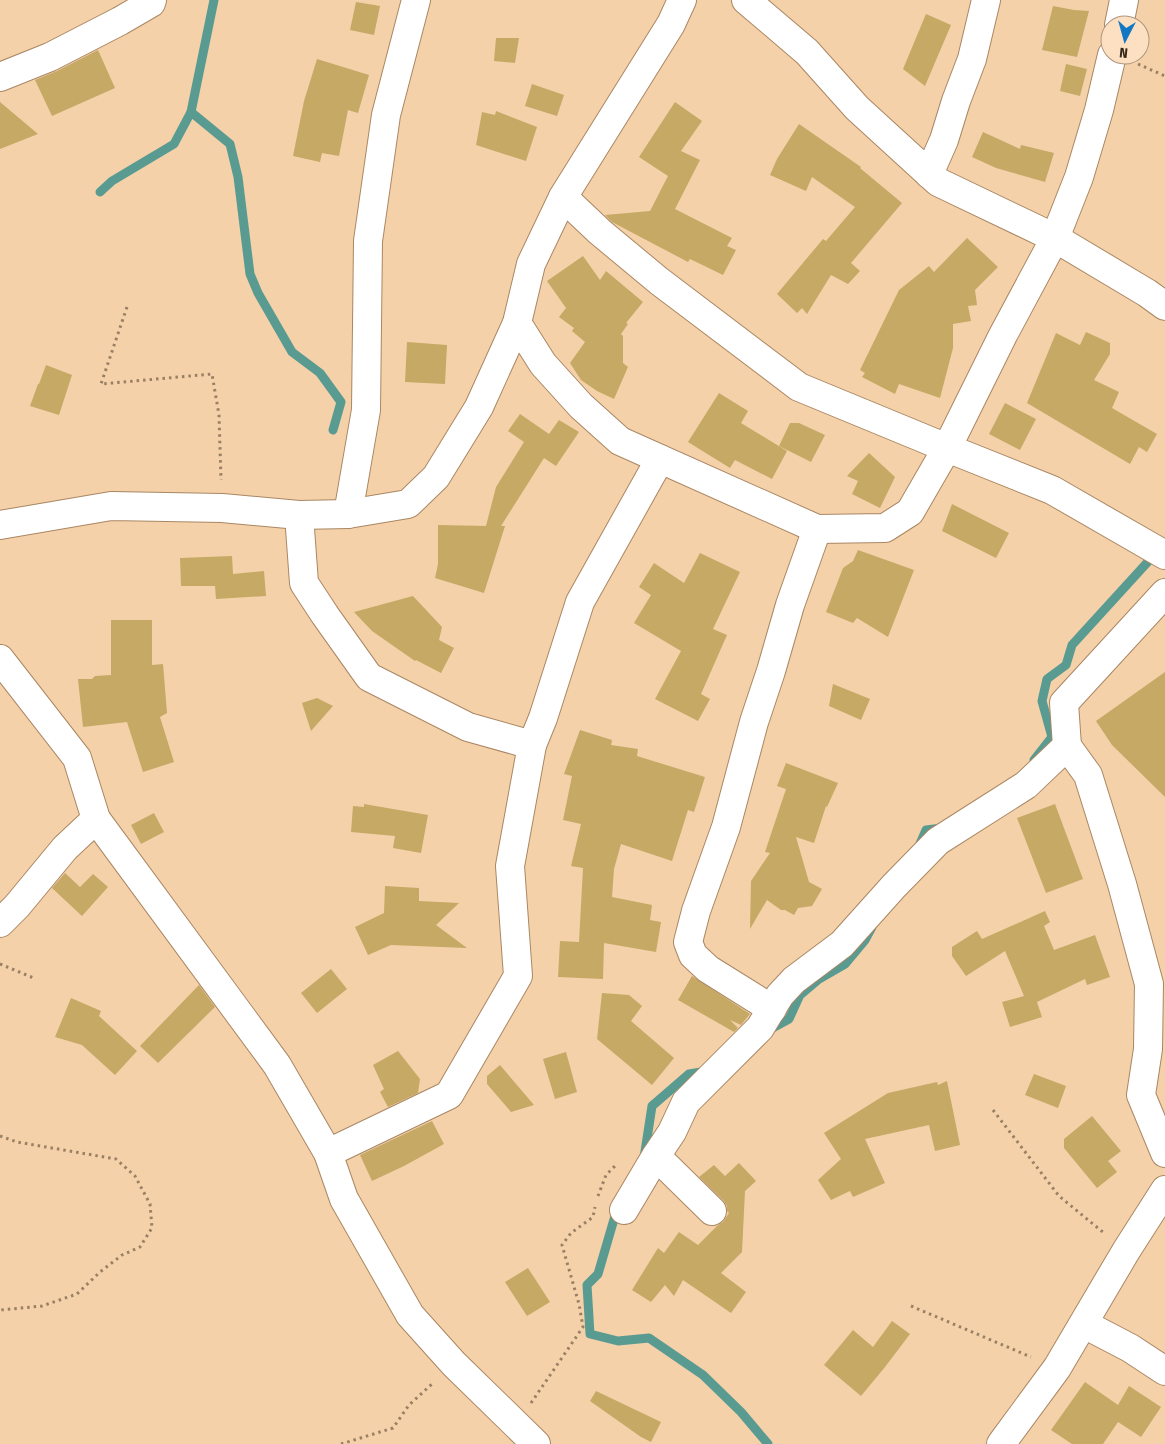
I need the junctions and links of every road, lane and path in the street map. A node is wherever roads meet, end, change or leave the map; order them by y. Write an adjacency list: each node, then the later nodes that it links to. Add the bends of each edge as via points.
1 (152, 0): 9 (street, via 120,21)
2 (416, 0): 19 (street, via 386,115 368,242 366,410)
3 (682, 0): 11 (street, via 671,24)
4 (746, 0): 10 (street, via 806,52 857,108)
5 (986, 0): 10 (street, via 972,59)
6 (1124, 0): 7 (street)
7 (1121, 15)
8 (1110, 65): 12 (street, via 1079,177)
9 (0, 77)
10 (930, 174): 12 (street, via 938,182)
11 (563, 197): 15 (street, via 531,264); 16 (street, via 659,281 800,387)
12 (1055, 238): 14 (street); 16 (street)
13 (127, 306): 18 (path, via 101,384 212,374 219,415)
14 (1165, 306)
15 (517, 322): 17 (street, via 543,364 581,406 620,441); 19 (street, via 479,407 436,477 408,504)
16 (947, 448): 22 (street, via 910,512 885,528); 23 (street, via 1052,490)
17 (660, 459): 22 (street); 26 (street, via 580,602)
18 (222, 508): 20 (street); 21 (street, via 111,506)
19 (348, 514): 20 (street)
20 (300, 515): 26 (street, via 304,583 369,677 468,727)
21 (2, 527)
22 (817, 529): 32 (street, via 790,605 726,827 688,942 693,955 708,969)
23 (1165, 555)
24 (1160, 606): 27 (street, via 1064,703)
25 (0, 659): 28 (street, via 77,758)
26 (532, 745): 35 (street, via 510,866 518,976 449,1095)
27 (1066, 746): 32 (street, via 1026,785 938,841 842,944 794,980); 36 (street, via 1088,776 1149,984 1148,1050 1141,1095)
28 (96, 819): 29 (street, via 65,848); 35 (street, via 277,1065)
29 (0, 922)
30 (0, 964): 31 (path)
31 (36, 978)
32 (772, 1009): 37 (street, via 760,1028 686,1102)
33 (993, 1110): 42 (path, via 1059,1196)
34 (0, 1136): 44 (path, via 17,1142 116,1159 135,1176 150,1204 152,1228 140,1247 122,1255 77,1294 42,1306)
35 (328, 1153): 46 (street, via 344,1199 410,1315)
36 (1165, 1153)
37 (656, 1156): 40 (street); 41 (street)
38 (620, 1161): 49 (path, via 606,1175 593,1217 571,1232 562,1245 579,1304 582,1327 529,1406)
39 (1165, 1190): 42 (street)
40 (624, 1210)
41 (712, 1211)
42 (1126, 1251): 45 (street)
43 (911, 1306): 47 (path)
44 (0, 1310)
45 (1084, 1324): 47 (street); 48 (street)
46 (454, 1364): 49 (street); 50 (path, via 409,1405 393,1428)
47 (1057, 1368): 52 (street)
48 (1165, 1371)
49 (514, 1421): 51 (street)
50 (341, 1444)
51 (536, 1444)
52 (1001, 1444)

